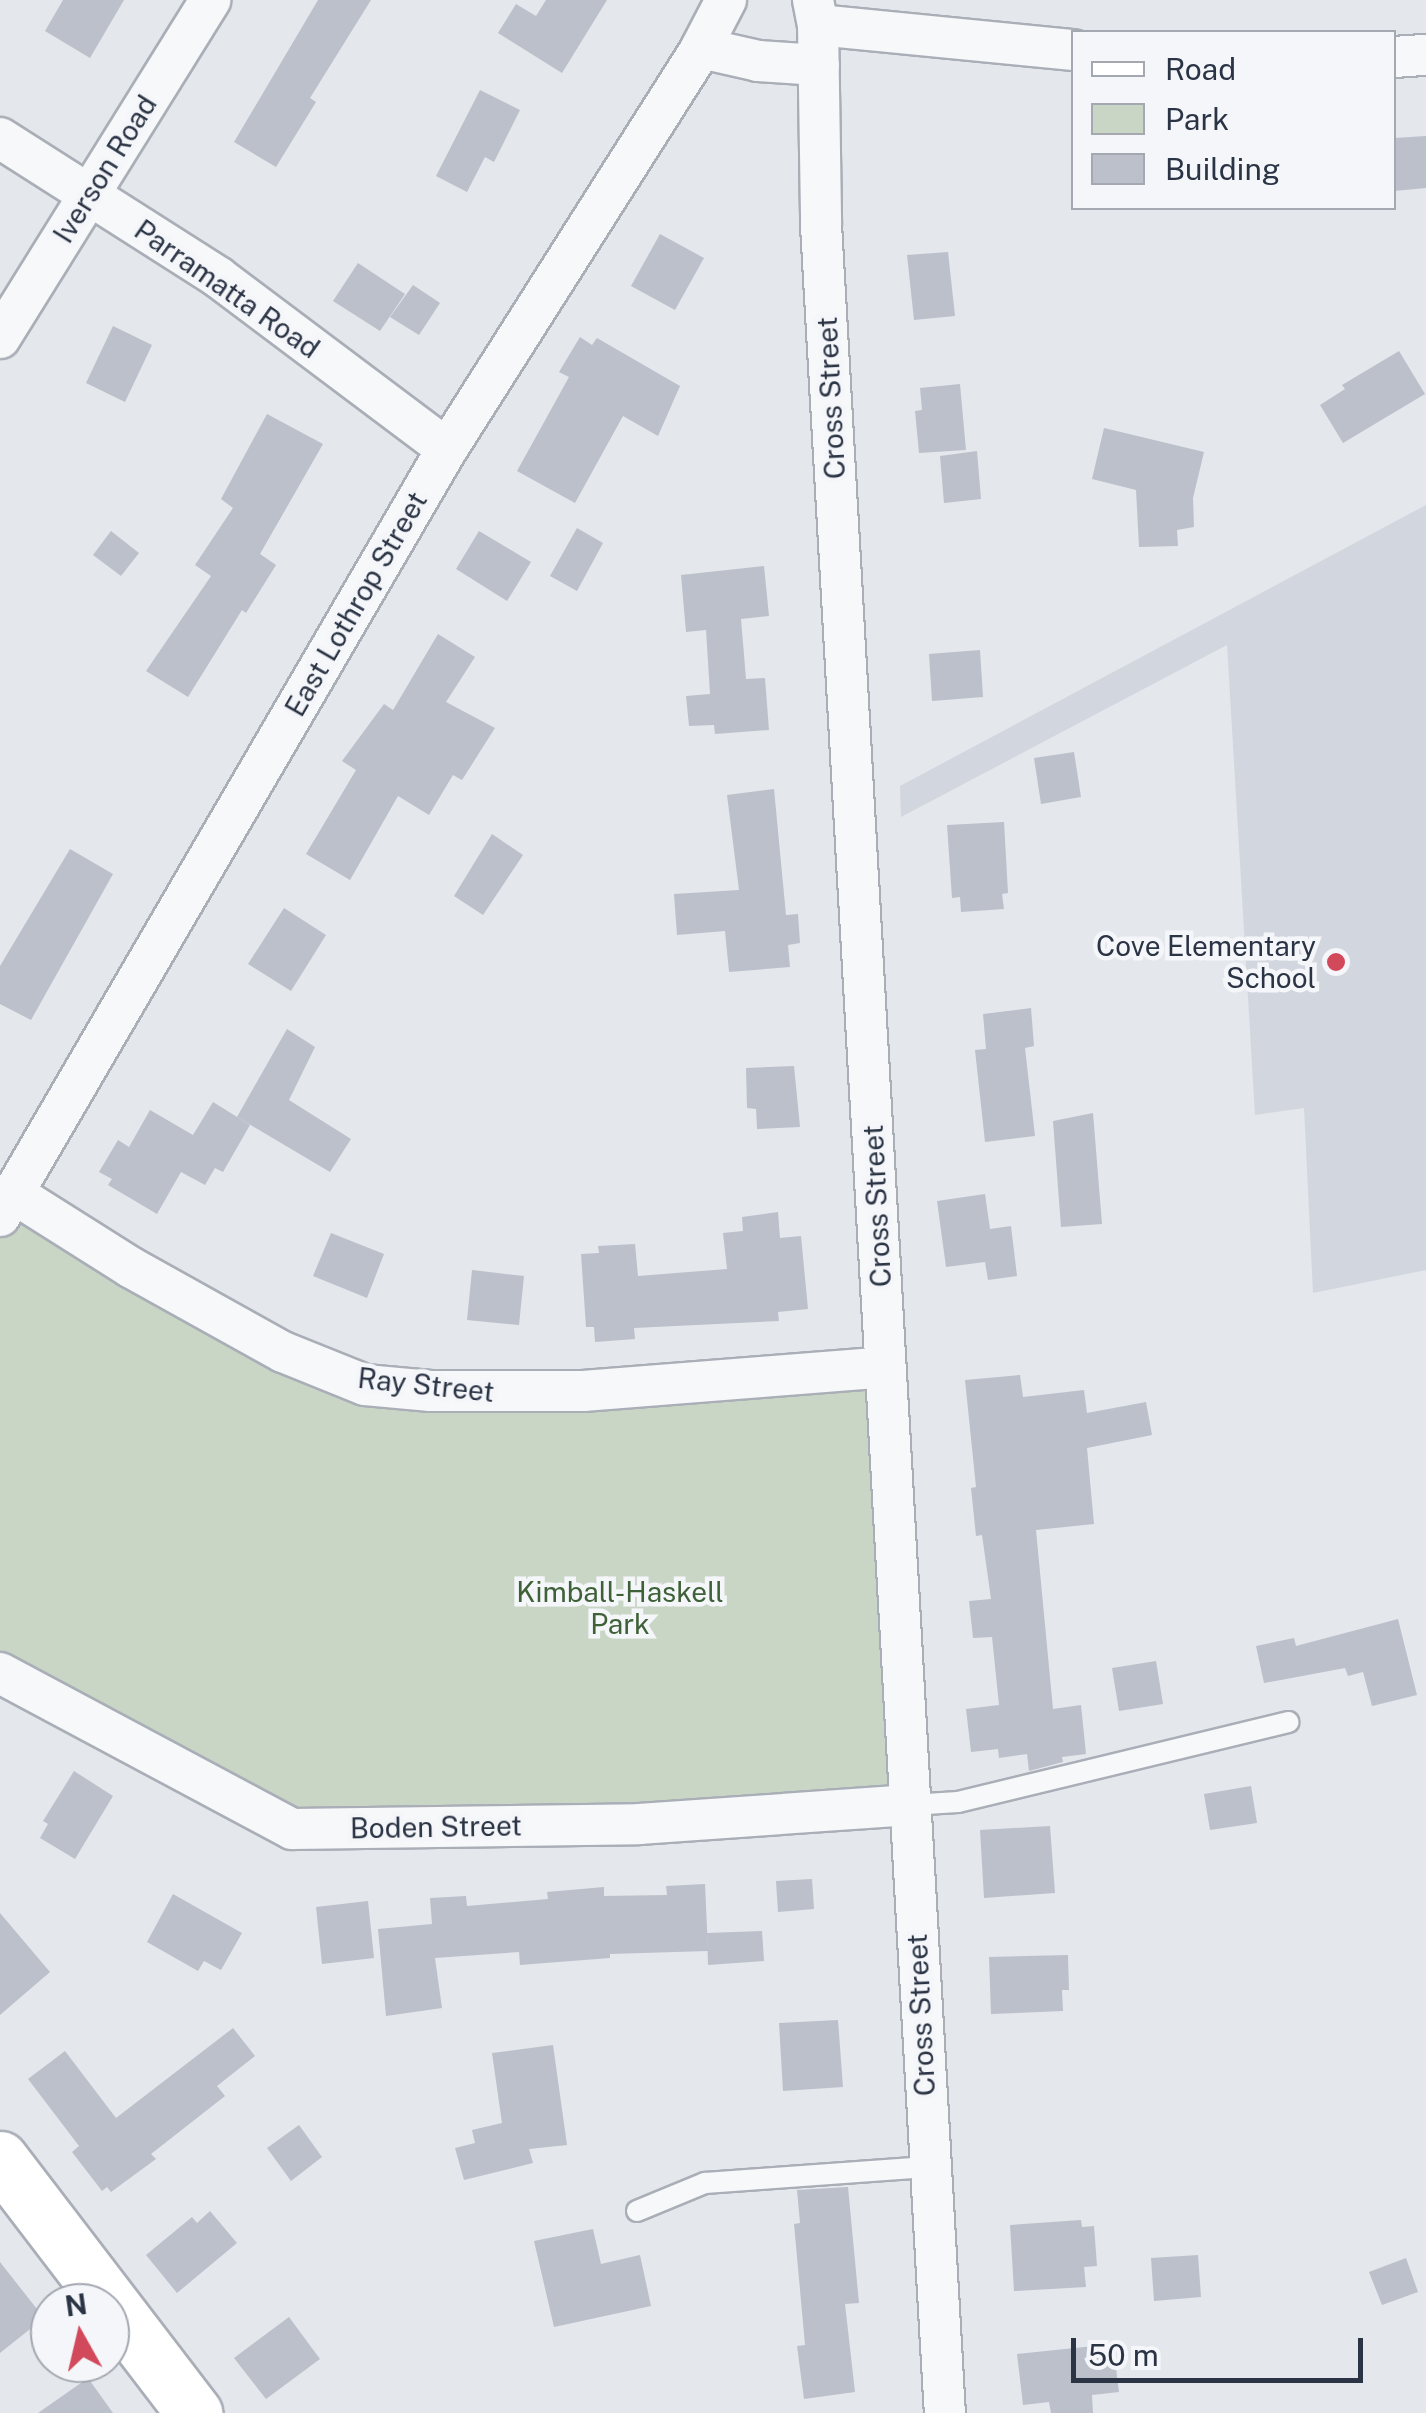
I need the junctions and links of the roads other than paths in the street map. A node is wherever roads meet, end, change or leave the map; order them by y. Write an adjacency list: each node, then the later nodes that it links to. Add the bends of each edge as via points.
1 (210, 0): 10 (street, Iverson Road)
2 (726, 0): 4 (street, East Lothrop Street)
3 (816, 12): 5 (street); 8 (street, Cross Street)
4 (701, 48): 8 (street); 12 (street, East Lothrop Street)
5 (1071, 50)
6 (1426, 55): 7 (street)
7 (1396, 57)
8 (819, 65): 14 (street, Cross Street, via 821,225)
9 (0, 138): 10 (street, Parramatta Road)
10 (89, 195): 11 (street, Iverson Road); 12 (street, Parramatta Road, via 218,277)
11 (0, 338)
12 (447, 448): 13 (street, East Lothrop Street)
13 (7, 1204): 14 (street, Ray Street, via 283,1352 364,1385 564,1392)
14 (886, 1366): 17 (street, Cross Street)
15 (0, 1673): 17 (street, Boden Street, via 292,1829 639,1824)
16 (1288, 1722): 17 (lane, via 958,1802)
17 (910, 1805): 19 (street, Cross Street)
18 (0, 2158): 21 (street)
19 (930, 2168): 20 (lane, via 705,2182); 22 (street, Cross Street)
20 (638, 2211)
21 (194, 2413)
22 (945, 2413)

